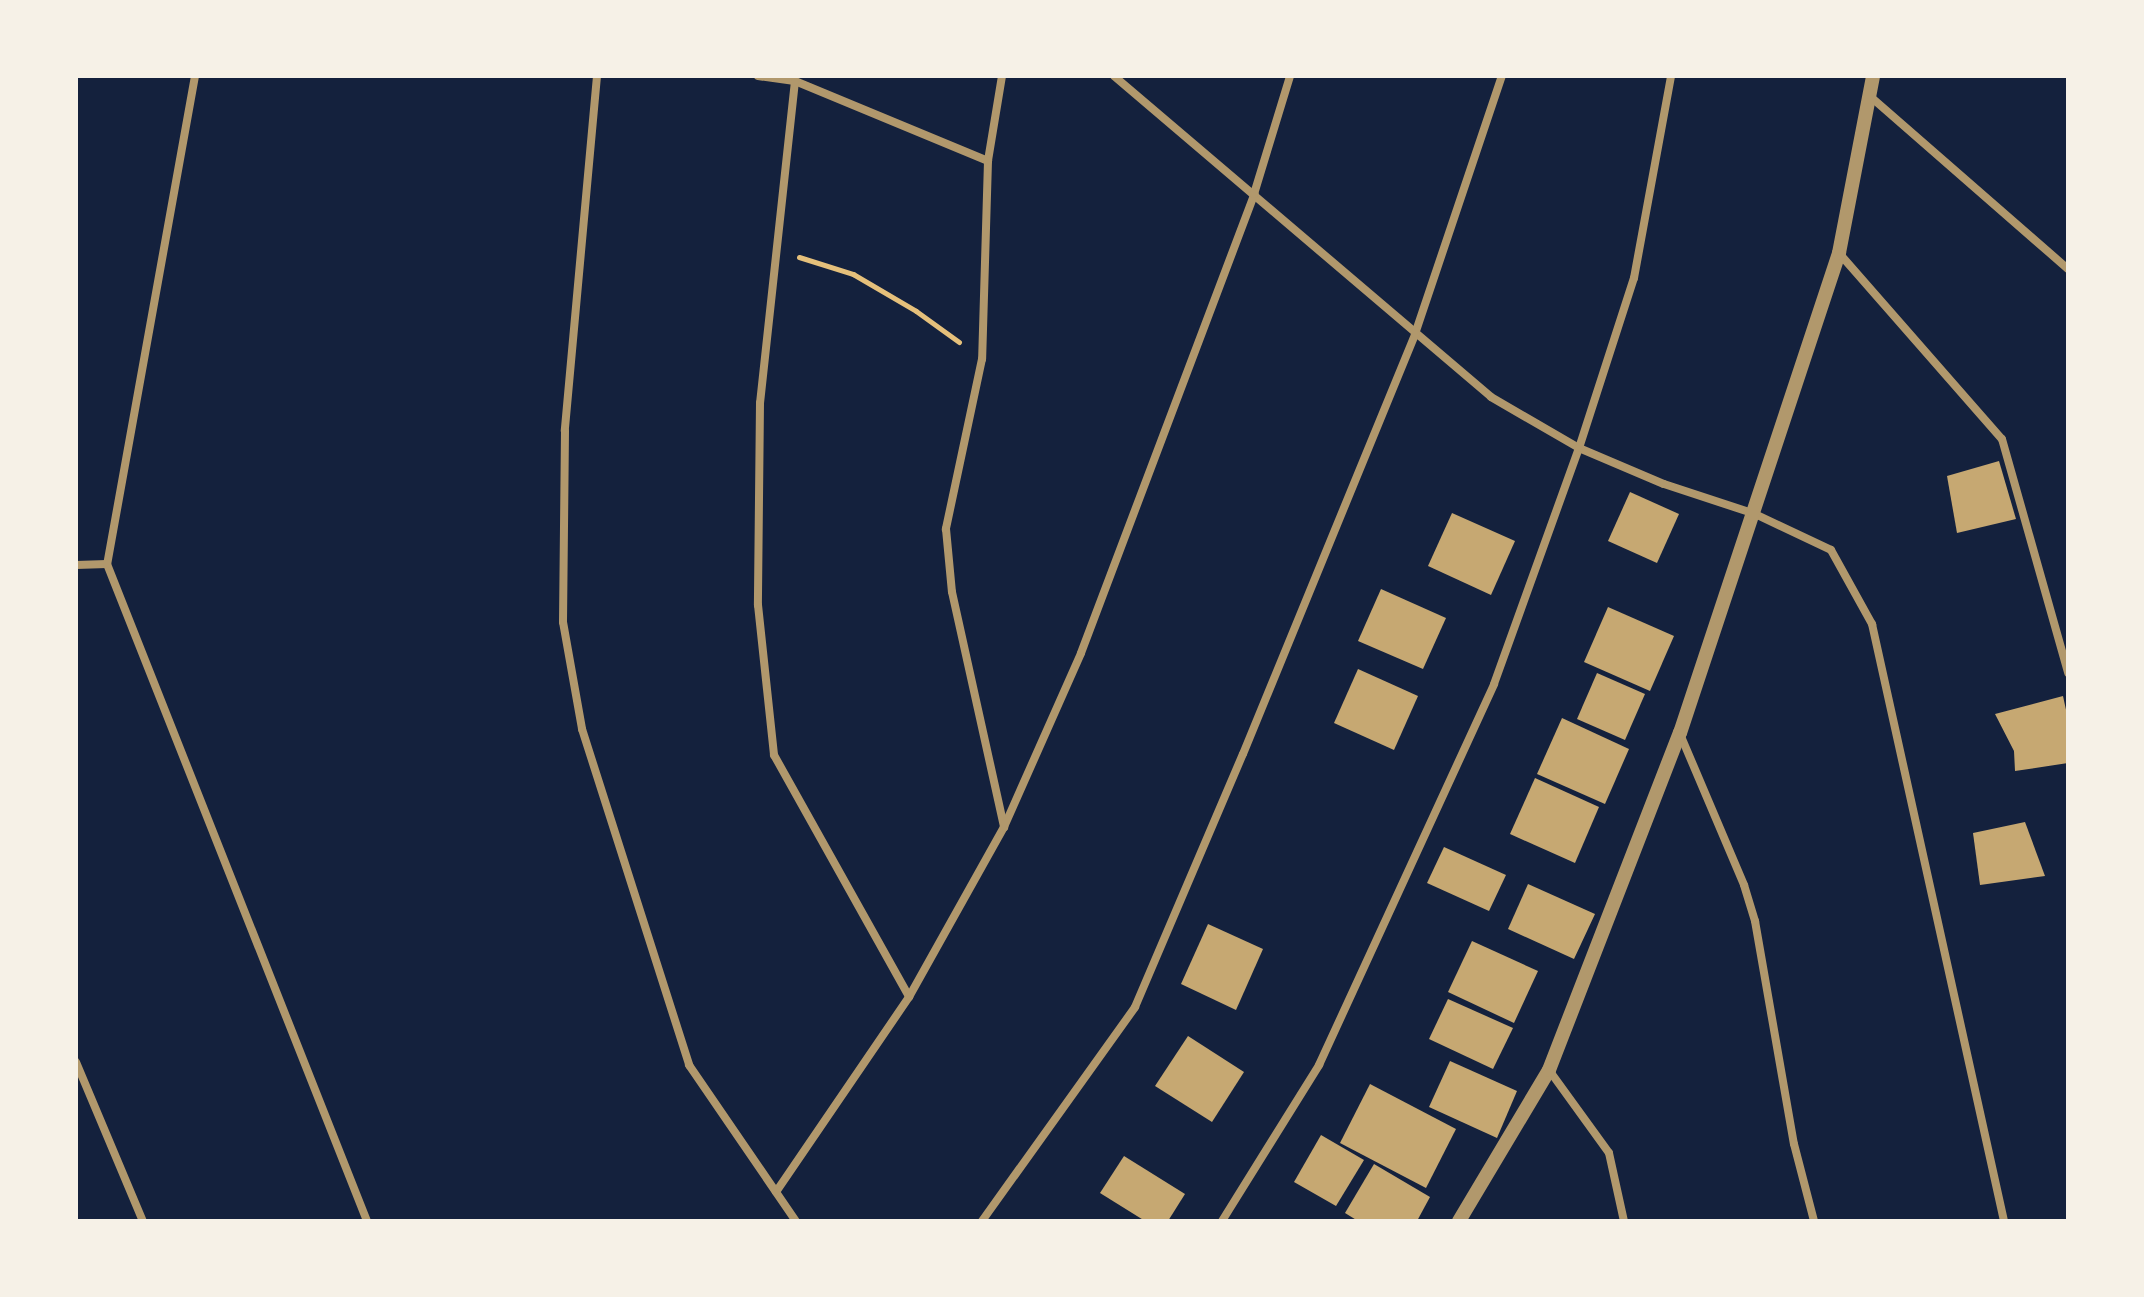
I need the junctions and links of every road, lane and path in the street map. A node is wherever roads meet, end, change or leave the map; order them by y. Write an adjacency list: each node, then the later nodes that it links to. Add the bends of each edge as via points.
1 (195, 76): 21 (street)
2 (597, 76): 29 (street, via 565,431 563,622 582,729 689,1065)
3 (758, 76): 10 (street)
4 (1002, 76): 12 (street)
5 (1114, 76): 13 (street)
6 (1290, 76): 13 (street)
7 (1502, 76): 17 (street)
8 (1671, 76): 19 (street, via 1634,278)
9 (1873, 76): 11 (street)
10 (795, 81): 12 (street); 14 (street)
11 (1872, 98): 15 (street); 16 (street)
12 (988, 161): 18 (street)
13 (1254, 194): 17 (street); 25 (street, via 1081,653)
14 (777, 251): 18 (path, via 853,274); 26 (street, via 760,403 758,488 758,605 774,755)
15 (1839, 253): 20 (street); 23 (street, via 2002,439)
16 (2068, 269)
17 (1415, 334): 19 (street, via 1491,397); 33 (street, via 1135,1007)
18 (982, 359): 25 (street, via 946,529 952,592)
19 (1579, 448): 20 (street); 34 (street, via 1494,684 1319,1065)
20 (1755, 514): 24 (street); 38 (street, via 1831,550 1872,624)
21 (107, 564): 22 (street); 31 (street)
22 (76, 565)
23 (2068, 673)
24 (1680, 733): 28 (street); 37 (street, via 1755,921 1794,1144)
25 (1004, 827): 26 (street)
26 (909, 997): 29 (street)
27 (76, 1062): 30 (street)
28 (1549, 1070): 35 (street); 36 (street, via 1609,1153)
29 (776, 1192): 32 (street)
30 (143, 1221)
31 (367, 1221)
32 (796, 1221)
33 (982, 1221)
34 (1222, 1221)
35 (1459, 1221)
36 (1624, 1221)
37 (1814, 1221)
38 (2004, 1221)

